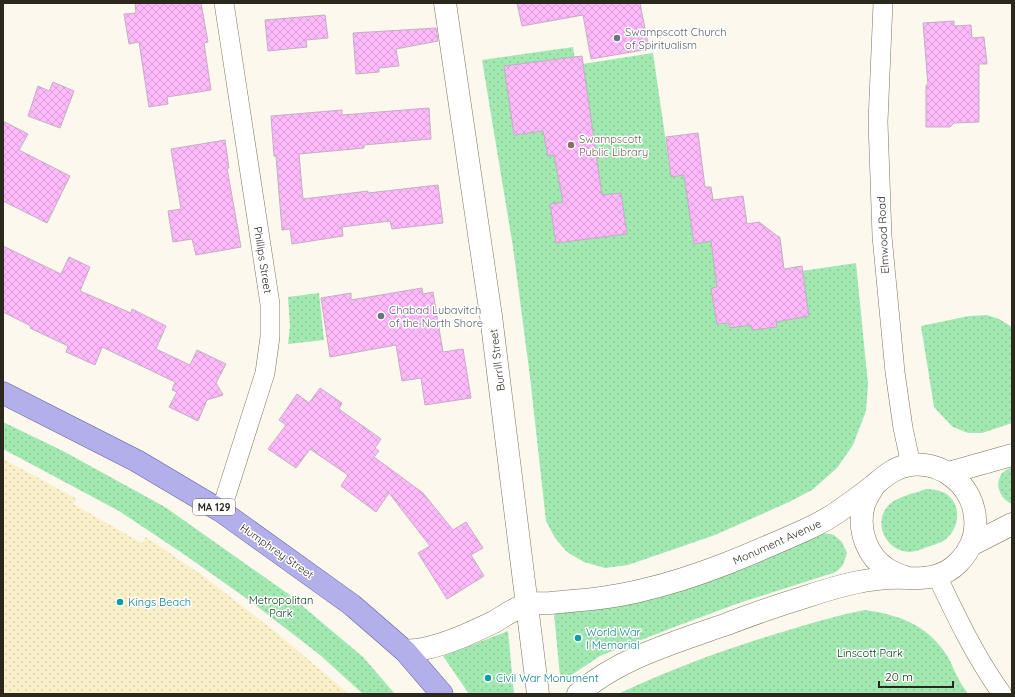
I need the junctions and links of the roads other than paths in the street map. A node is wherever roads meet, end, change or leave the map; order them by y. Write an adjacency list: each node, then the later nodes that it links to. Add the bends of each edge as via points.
1 (224, 3): 9 (street, Phillips Street, via 270,304 270,337 266,373)
2 (445, 3): 14 (street, Burrill Street, via 490,308)
3 (883, 3): 6 (street, Elmwood Road, via 878,122 882,236 895,372)
4 (3, 393): 9 (main road, Humphrey Street / MA 129, via 137,460)
5 (1012, 455): 7 (street)
6 (911, 465): 7 (street, Monument Avenue, via 926,465); 8 (street, Monument Avenue, via 890,472)
7 (948, 473): 11 (street, via 962,485 972,501 976,527)
8 (874, 485): 13 (street, via 863,509 862,530 865,541 880,564); 14 (street, Monument Avenue, via 820,524 688,577 642,590 599,598)
9 (221, 511): 15 (main road, Humphrey Street / MA 129, via 352,605)
10 (1012, 524): 11 (street)
11 (971, 545): 12 (street, via 955,566)
12 (937, 576): 13 (street, via 923,579); 19 (street, via 984,669)
13 (907, 578): 18 (street, via 879,579 838,586 674,642 607,672)
14 (526, 605): 15 (street, via 464,636 427,648); 17 (street, Burrill Street)
15 (405, 651): 16 (main road, Humphrey Street / MA 129)
16 (442, 694)
17 (538, 694)
18 (578, 694)
19 (1002, 694)

